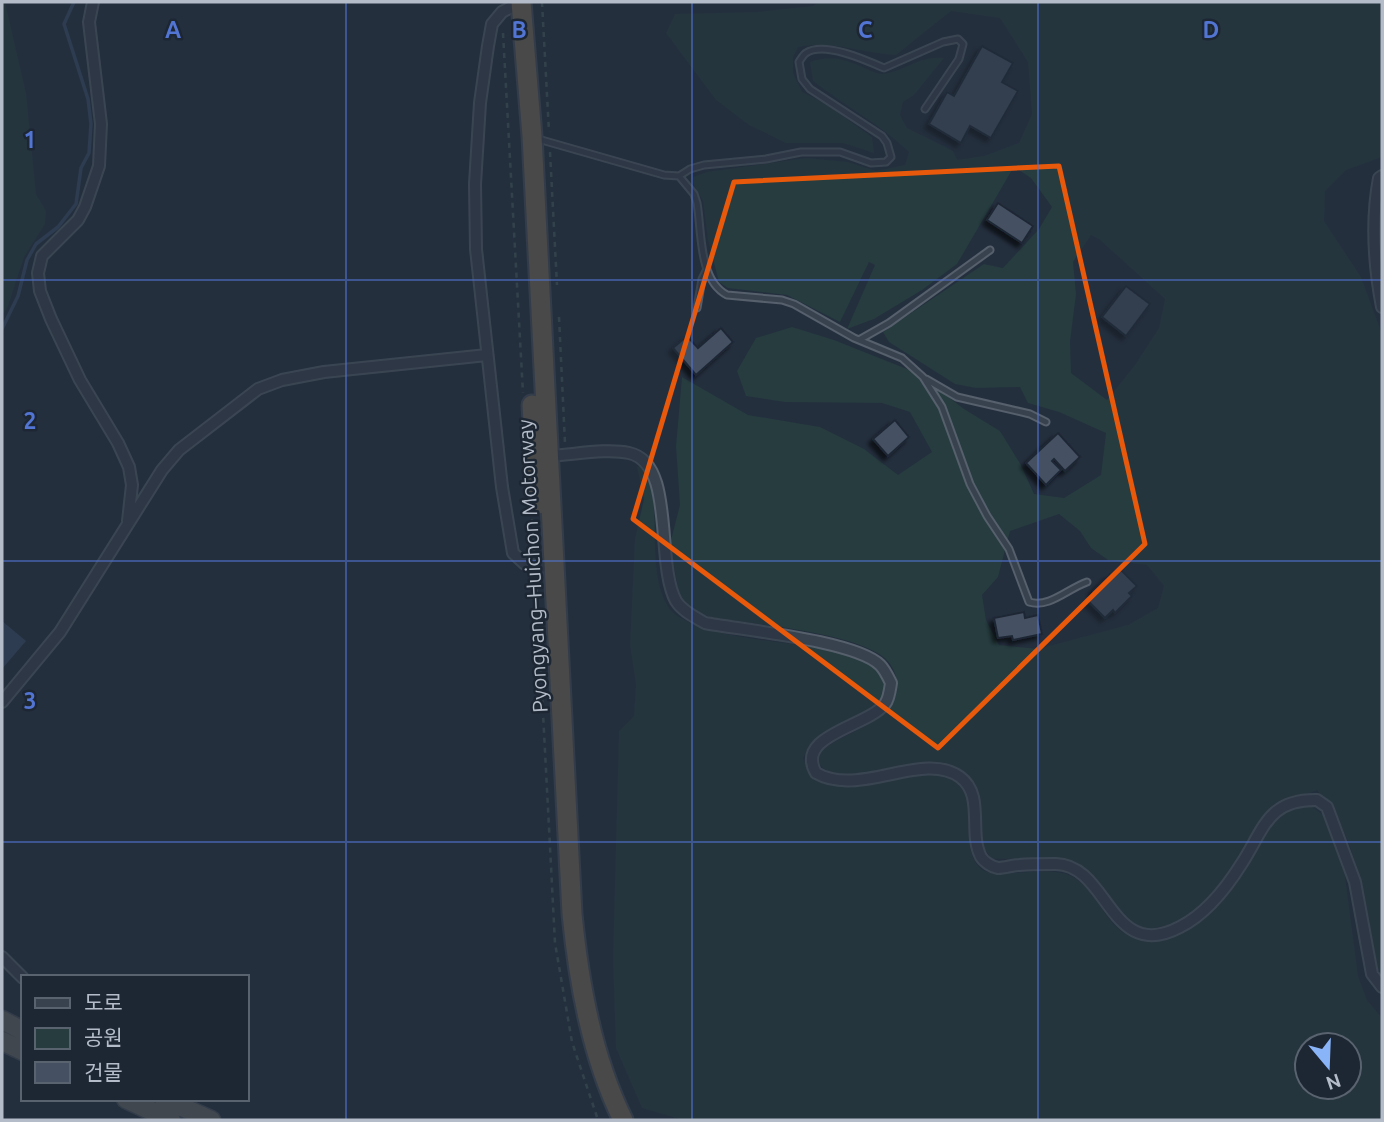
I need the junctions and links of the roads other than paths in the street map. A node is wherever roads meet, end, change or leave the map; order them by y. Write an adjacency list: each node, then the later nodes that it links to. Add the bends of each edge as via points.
1 (93, 2): 16 (street, via 89,22 101,124 99,166 78,220 42,256 38,273 51,319 129,467)
2 (515, 3): 4 (highway, Pyongyang–Huichon Motorway); 12 (street, via 492,24 481,103 476,249); 17 (highway, Pyongyang–Huichon Motorway)
3 (925, 109): 5 (lane, via 959,60 963,44 958,39 884,68 841,52 807,52 799,62 802,79 819,96 882,136 891,157 886,162 871,163 840,152 802,152 704,165)
4 (541, 140): 5 (lane); 15 (highway, Pyongyang–Huichon Motorway)
5 (679, 176): 8 (lane, via 697,203)
6 (1382, 176): 10 (street, via 1374,203 1376,277)
7 (990, 250): 11 (lane)
8 (707, 269): 9 (lane); 11 (lane, via 719,291 727,295 782,300)
9 (697, 307)
10 (1382, 307)
11 (859, 340): 13 (lane, via 902,358)
12 (487, 355): 16 (street, via 324,372 258,389 179,450); 17 (street, via 513,553 525,564)
13 (923, 377): 14 (lane, via 957,397); 18 (lane, via 942,407 970,484 1009,549 1029,602 1049,602)
14 (1046, 422)
15 (548, 456): 22 (street, via 630,453 650,465 657,480 671,590 688,614 705,623 839,646 880,664 891,684 885,704 817,745 811,754 816,772 840,780 928,768 949,770 971,790 974,837 985,862 998,868 1060,864 1075,869 1126,927 1153,934 1179,928 1201,913 1237,871 1273,814 1293,802 1317,800 1327,807 1351,870 1367,959); 32 (highway, Pyongyang–Huichon Motorway, via 578,968 596,1045)
16 (128, 524): 19 (street, via 61,632)
17 (542, 567): 31 (highway, Pyongyang–Huichon Motorway, via 568,969 592,1072)
18 (1087, 582)
19 (2, 702)
20 (2, 957): 21 (street)
21 (21, 976)
22 (1382, 987)
23 (2, 1020): 24 (highway)
24 (21, 1030)
25 (2, 1041): 26 (highway)
26 (21, 1050)
27 (130, 1101): 29 (highway)
28 (168, 1101): 30 (highway)
29 (172, 1120)
30 (211, 1120)
31 (609, 1120)
32 (623, 1120)

